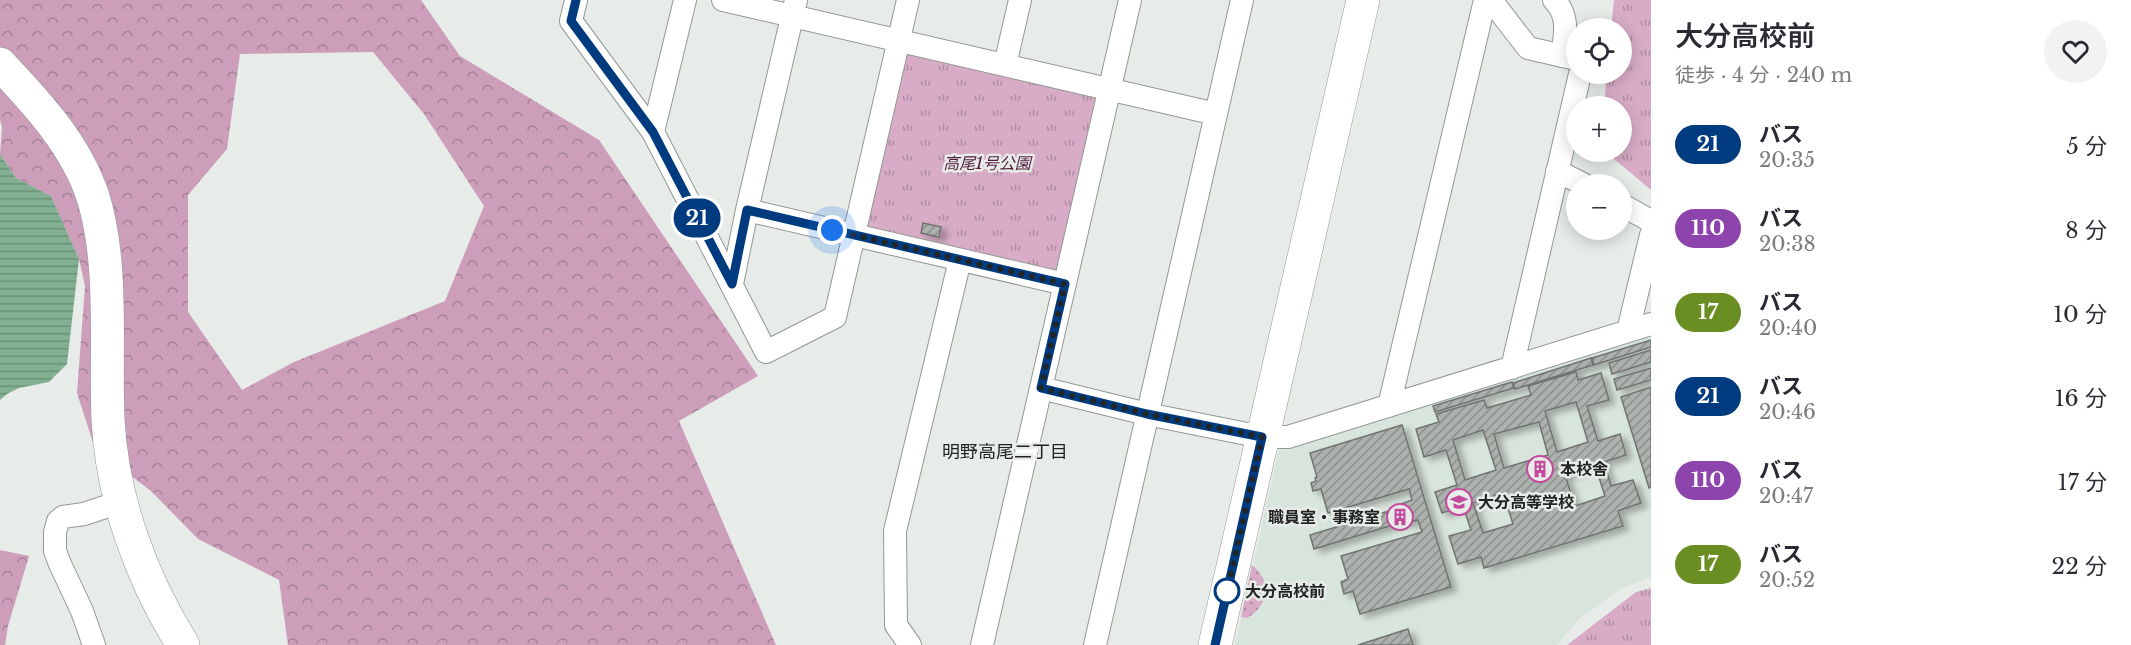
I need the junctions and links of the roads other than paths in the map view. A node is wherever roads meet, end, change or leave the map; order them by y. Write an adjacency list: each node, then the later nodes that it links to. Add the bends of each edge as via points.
1 (576, 0): 21 (street, via 571,21)
2 (685, 0): 21 (street)
3 (723, 0): 12 (street)
4 (908, 0): 14 (street)
5 (1020, 0): 17 (street)
6 (1130, 0): 19 (street)
7 (1242, 0): 20 (street)
8 (1363, 0): 38 (street)
9 (1485, 0): 36 (street)
10 (1491, 0): 15 (street, via 1528,48)
11 (1554, 0): 13 (street, via 1562,8)
12 (794, 8): 14 (street); 24 (street)
13 (1566, 24)
14 (899, 41): 17 (street); 27 (street)
15 (1566, 56)
16 (0, 64): 39 (street, via 63,137 80,165 101,226 108,421)
17 (1005, 65): 19 (street)
18 (1578, 84): 22 (street)
19 (1109, 89): 20 (street); 31 (street)
20 (1216, 114): 37 (street)
21 (653, 132): 30 (street)
22 (1557, 171): 23 (street); 34 (street)
23 (1566, 176)
24 (747, 210): 27 (street); 30 (street)
25 (1632, 211): 26 (street)
26 (1651, 221)
27 (854, 235): 29 (street); 30 (street, via 835,317 766,352)
28 (1651, 235): 33 (street)
29 (960, 260): 31 (street); 42 (street, via 895,531 896,625)
30 (732, 284)
31 (1065, 284): 35 (street)
32 (1651, 324): 33 (street)
33 (1628, 331): 34 (street)
34 (1512, 368): 36 (street)
35 (1041, 388): 37 (street); 43 (street)
36 (1389, 406): 38 (street, via 1288,437)
37 (1147, 414): 38 (street); 44 (street)
38 (1262, 437): 45 (street)
39 (120, 502): 40 (street, via 63,517 55,532 55,551); 41 (street, via 149,583)
40 (94, 645)
41 (183, 645)
42 (910, 645)
43 (982, 645)
44 (1095, 645)
45 (1215, 645)

